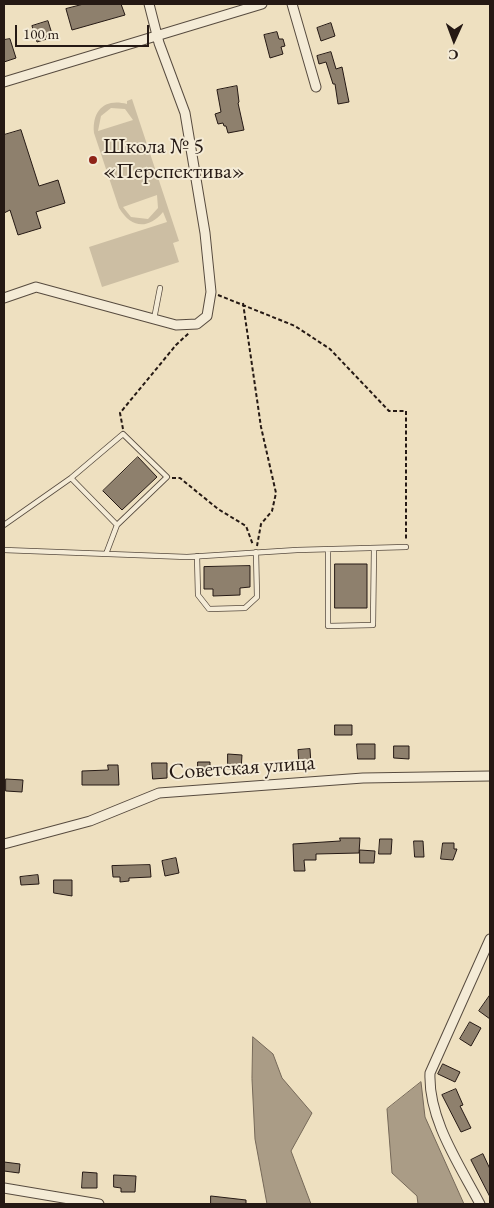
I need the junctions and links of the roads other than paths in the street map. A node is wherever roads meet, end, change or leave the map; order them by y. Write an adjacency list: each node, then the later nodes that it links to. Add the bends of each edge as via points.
1 (149, 4): 4 (street)
2 (262, 4): 4 (street)
3 (292, 4): 6 (street)
4 (158, 35): 5 (street); 9 (street, via 185,113 205,233 211,292 207,316 197,324 176,325)
5 (4, 82)
6 (316, 87)
7 (160, 288): 9 (lane)
8 (4, 298): 9 (street, via 36,287)
9 (154, 319)
10 (71, 478): 11 (lane); 12 (lane); 12 (lane, via 123,434 167,477)
11 (4, 525)
12 (117, 525): 18 (lane)
13 (406, 547): 14 (lane)
14 (374, 548): 15 (lane); 15 (lane, via 373,625 328,626)
15 (328, 549): 17 (lane)
16 (4, 550): 18 (lane)
17 (256, 552): 19 (lane); 19 (lane, via 257,597 245,608 210,609 198,595)
18 (106, 554): 19 (lane)
19 (197, 556)
20 (490, 776): 21 (street, Советская улица, via 363,778 159,793 90,821)
21 (4, 844)
22 (490, 939): 25 (street, via 430,1073 429,1092 451,1148)
23 (4, 1188): 24 (street)
24 (99, 1204)
25 (480, 1204)

